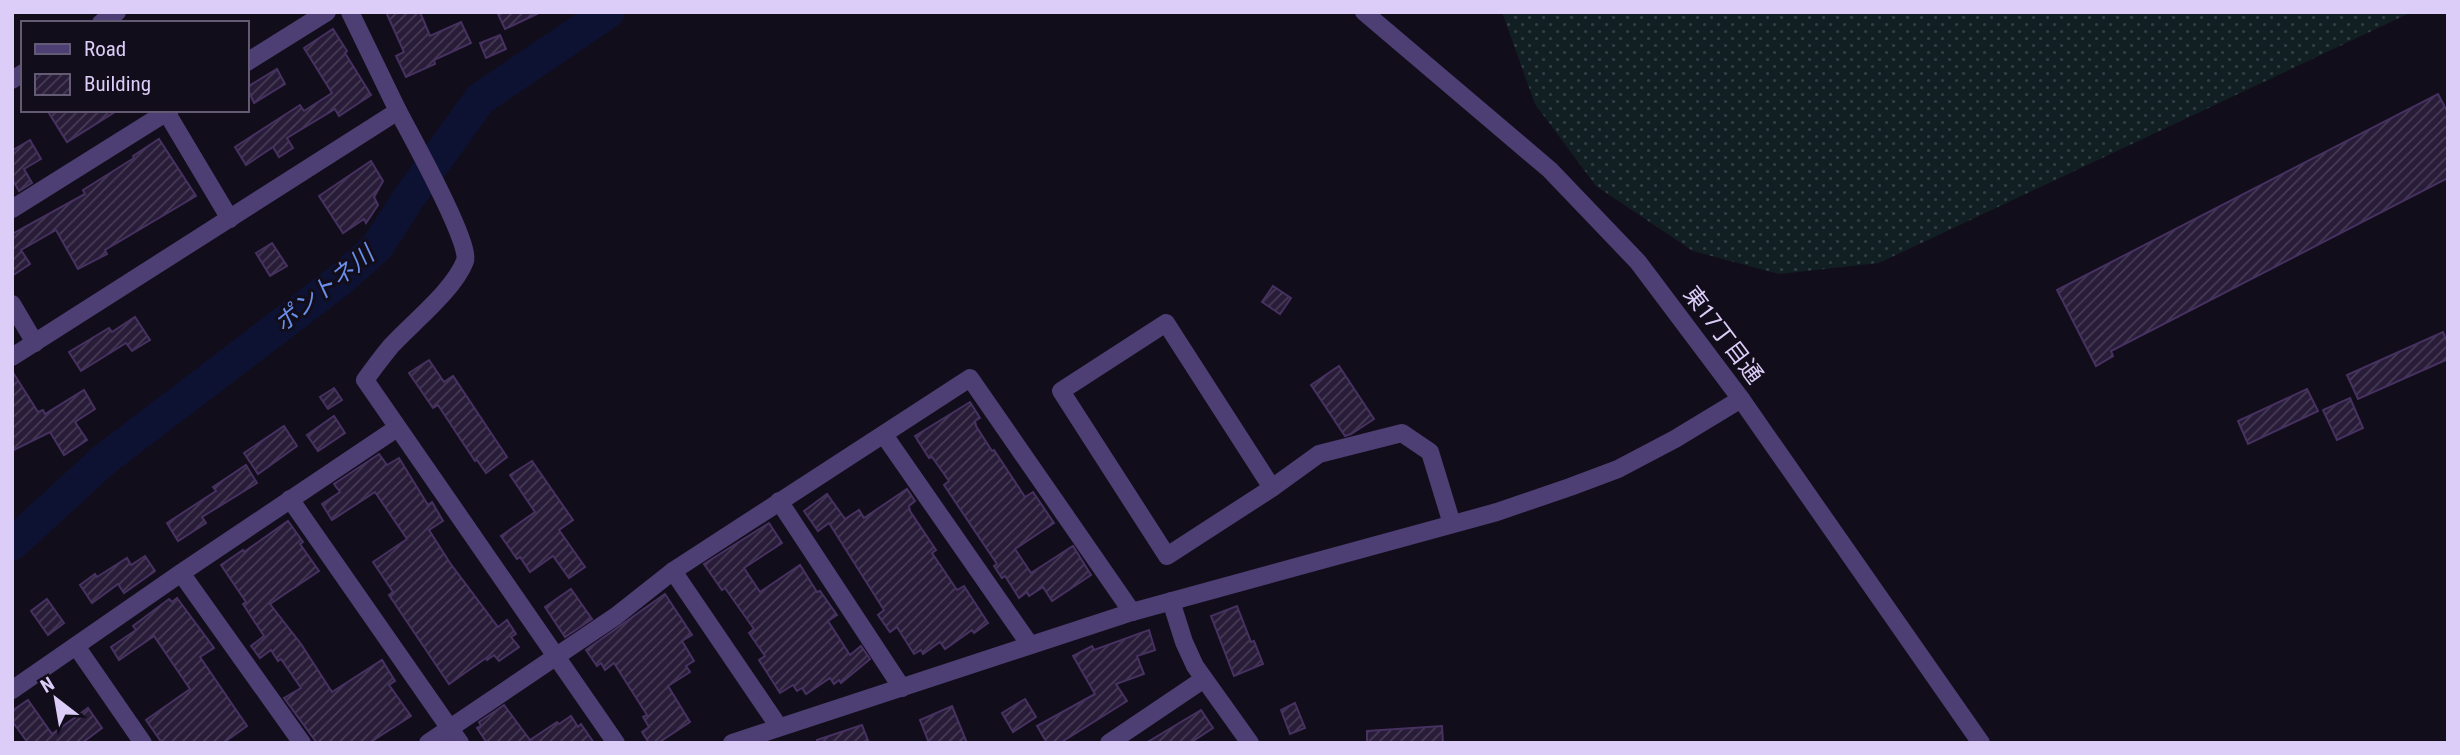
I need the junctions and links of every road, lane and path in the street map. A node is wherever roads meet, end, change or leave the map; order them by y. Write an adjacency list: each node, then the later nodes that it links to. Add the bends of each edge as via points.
1 (327, 12): 4 (street)
2 (350, 12): 5 (street)
3 (1364, 12): 13 (street, 東17丁目通, via 1550,170 1639,262)
4 (248, 61)
5 (398, 111): 9 (street); 14 (street, via 465,247 467,260 365,380)
6 (165, 112): 8 (street)
7 (168, 112): 9 (street)
8 (12, 209)
9 (230, 219): 11 (street)
10 (12, 304): 11 (street)
11 (35, 343): 12 (street)
12 (12, 358)
13 (1741, 399): 19 (street, via 1618,469); 39 (street, 東17丁目通)
14 (397, 428): 17 (street); 26 (street)
15 (884, 435): 18 (street); 23 (street, via 970,379); 24 (street)
16 (1272, 488): 16 (street, via 1166,323 1061,391 1167,556); 19 (street, via 1319,454 1402,433 1430,452)
17 (290, 499): 21 (street); 31 (street)
18 (779, 501): 20 (street); 28 (street)
19 (1452, 524): 22 (street)
20 (673, 571): 26 (street); 30 (street)
21 (181, 573): 25 (street); 33 (street)
22 (1171, 601): 23 (street); 27 (street, via 1184,642)
23 (1132, 612): 24 (street)
24 (1030, 645): 28 (street)
25 (76, 646): 29 (street); 32 (street)
26 (556, 656): 31 (street); 35 (street)
27 (1204, 679): 37 (street); 38 (street)
28 (902, 688): 30 (street)
29 (12, 690)
30 (773, 734): 36 (street)
31 (455, 735): 34 (street)
32 (143, 743)
33 (302, 743)
34 (428, 743)
35 (616, 743)
36 (732, 743)
37 (1109, 743)
38 (1250, 743)
39 (1981, 743)

